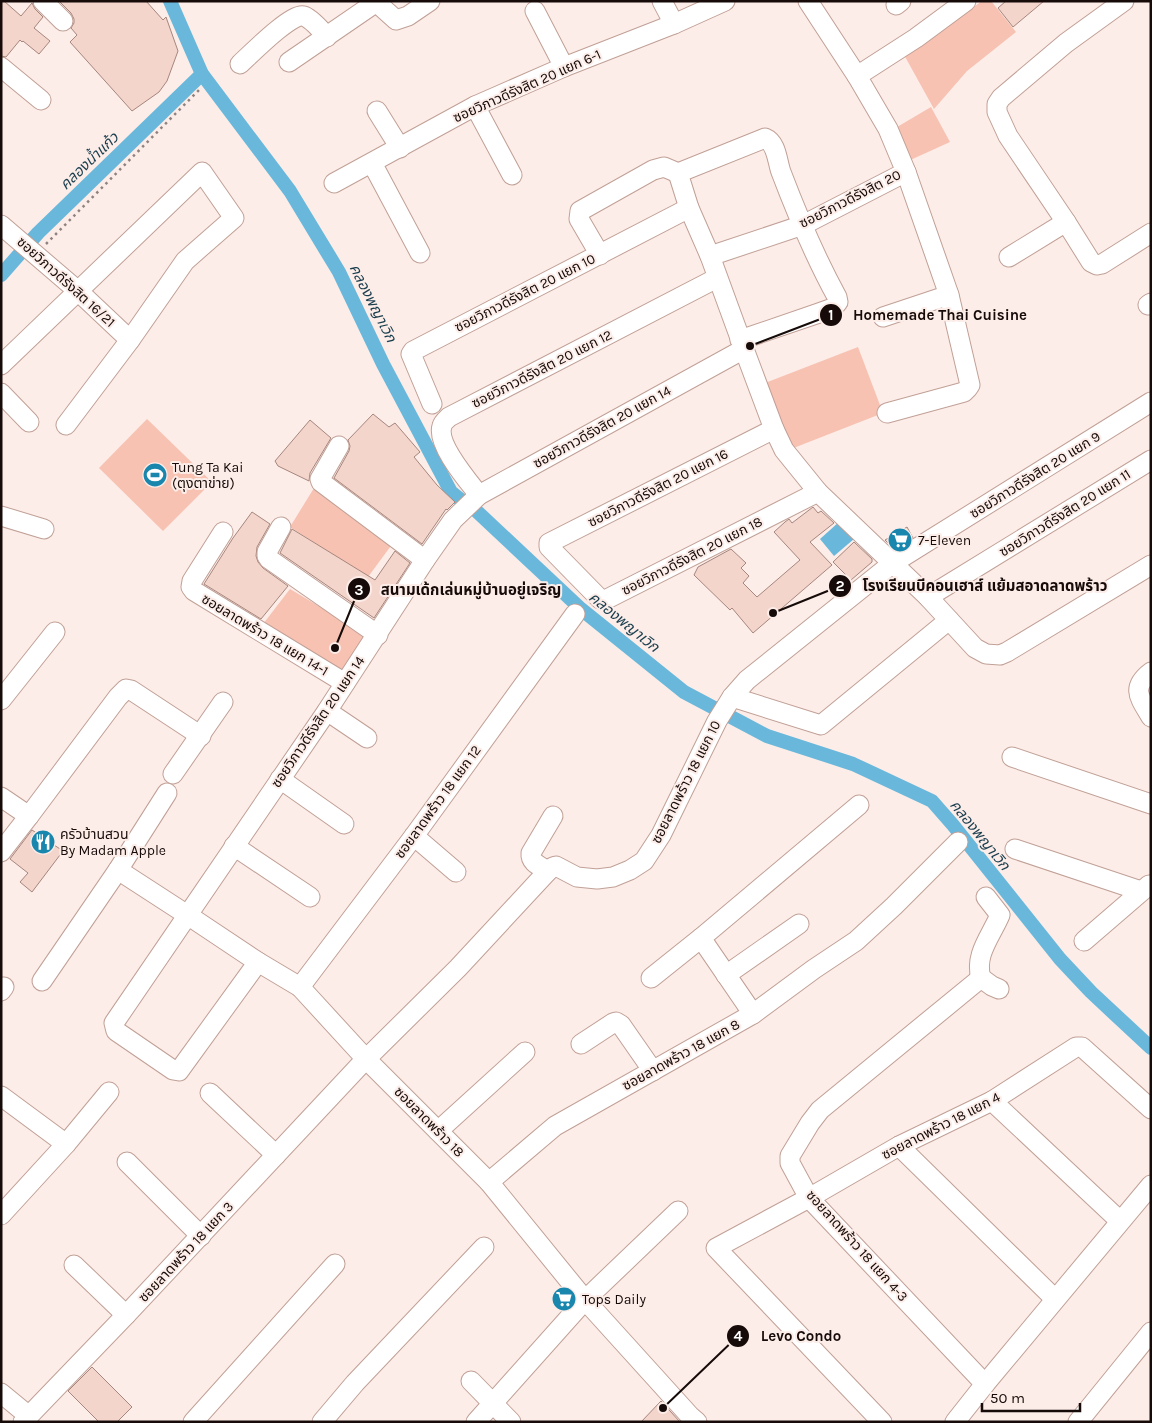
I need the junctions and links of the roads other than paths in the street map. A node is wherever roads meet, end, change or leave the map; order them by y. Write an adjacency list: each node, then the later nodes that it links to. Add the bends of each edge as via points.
1 (43, 1): 10 (street)
2 (430, 1): 8 (street, via 396,20)
3 (662, 1): 11 (street)
4 (725, 1): 11 (street, ซอยวิภาวดีรังสิต 20 แยก 6-1)
5 (808, 1): 17 (street, ซอยวิภาวดีรังสิต 20)
6 (966, 1): 17 (street)
7 (1124, 1): 28 (street, via 1066,43 1000,98 997,104 997,112 1008,136)
8 (377, 2): 12 (street)
9 (535, 11): 15 (street)
10 (63, 21)
11 (674, 24): 15 (street, ซอยวิภาวดีรังสิต 20 แยก 6-1)
12 (328, 36): 13 (street); 14 (street, via 305,16 299,16 278,28)
13 (289, 62)
14 (240, 64)
15 (564, 67): 19 (street, ซอยวิภาวดีรังสิต 20 แยก 6-1)
16 (1, 68): 18 (street)
17 (857, 76): 24 (street, ซอยวิภาวดีรังสิต 20, via 888,129)
18 (41, 100)
19 (476, 106): 21 (street, ซอยวิภาวดีรังสิต 20 แยก 6-1); 25 (street)
20 (377, 111): 21 (street)
21 (400, 148): 22 (street, ซอยวิภาวดีรังสิต 20 แยก 6-1)
22 (372, 163): 26 (street, ซอยวิภาวดีรังสิต 20 แยก 6-1); 32 (street)
23 (678, 172): 27 (street); 30 (street, via 765,138 772,142); 33 (street, via 664,167 654,170 580,211 579,219)
24 (906, 172): 30 (street, ซอยวิภาวดีรังสิต 20); 38 (street)
25 (512, 175)
26 (334, 183)
27 (689, 208): 33 (street, ซอยวิภาวดีรังสิต 20 แยก 10); 34 (street)
28 (1066, 222): 31 (street, via 1091,262 1097,265); 35 (street)
29 (1, 225): 37 (street, ซอยวิภาวดีรังสิต 16/21)
30 (803, 225): 34 (street, ซอยวิภาวดีรังสิต 20); 41 (street, ซอยวิภาวดีรังสิต 20 แยก 14, via 838,302 833,308)
31 (1151, 234)
32 (420, 253)
33 (600, 255): 45 (street, ซอยวิภาวดีรังสิต 20 แยก 10, via 413,351 411,354)
34 (710, 256): 36 (street)
35 (1009, 257)
36 (717, 278): 41 (street); 53 (street, ซอยวิภาวดีรังสิต 20 แยก 12, via 450,417 442,425 446,449)
37 (78, 290): 40 (street, ซอยวิภาวดีรังสิต 16/21); 40 (street, via 202,172 234,218 185,261); 42 (street)
38 (948, 295): 39 (street); 46 (street, via 970,381 968,388 964,392)
39 (883, 317)
40 (130, 340): 48 (street)
41 (742, 344): 49 (street); 53 (street, ซอยวิภาวดีรังสิต 20 แยก 14)
42 (1, 365)
43 (1, 393): 47 (street)
44 (1151, 402): 60 (street, ซอยวิภาวดีรังสิต 20 แยก 9)
45 (432, 404)
46 (887, 413)
47 (29, 422)
48 (66, 425)
49 (774, 428): 52 (street, via 784,450); 58 (street, ซอยวิภาวดีรังสิต 20 แยก 16, via 549,543)
50 (339, 446): 59 (street, via 320,482)
51 (1151, 460): 62 (street, ซอยวิภาวดีรังสิต 20 แยก 11)
52 (818, 492): 58 (street, ซอยวิภาวดีรังสิต 20 แยก 18, via 606,600 600,599); 60 (street)
53 (479, 495): 59 (street, ซอยวิภาวดีรังสิต 20 แยก 14, via 453,520)
54 (1, 516): 56 (street)
55 (281, 527): 66 (street, via 267,552 269,559)
56 (44, 529)
57 (223, 532): 68 (street, ซอยลาดพร้าว 18 แยก 14-1, via 192,581 194,591)
58 (552, 551)
59 (425, 560): 66 (street, ซอยวิภาวดีรังสิต 20 แยก 14)
60 (893, 563): 62 (street); 69 (street, ซอยลาดพร้าว 18 แยก 10, via 748,680)
61 (1151, 565): 64 (street, via 1000,655 986,654 975,648)
62 (928, 597): 64 (street)
63 (575, 614): 86 (street, ซอยลาดพร้าว 18 แยก 12)
64 (949, 620): 69 (street, via 821,725)
65 (55, 632): 70 (street)
66 (378, 634): 68 (street, ซอยวิภาวดีรังสิต 20 แยก 14)
67 (1151, 672): 73 (street, via 1142,678 1138,686)
68 (345, 683): 72 (street, ซอยวิภาวดีรังสิต 20 แยก 14)
69 (732, 697): 92 (street, ซอยลาดพร้าว 18 แยก 10, via 717,720 661,835 644,861 614,877 597,879 578,876 556,866)
70 (1, 700)
71 (223, 702): 74 (street)
72 (327, 711): 75 (street); 78 (street, ซอยวิภาวดีรังสิต 20 แยก 14)
73 (1151, 717)
74 (201, 736): 77 (street); 83 (street, via 126,688)
75 (368, 738)
76 (1012, 757): 82 (street)
77 (173, 774)
78 (280, 779): 85 (street); 88 (street, ซอยวิภาวดีรังสิต 20 แยก 14)
79 (167, 793): 91 (street)
80 (1, 797): 83 (street)
81 (859, 804): 99 (street)
82 (1151, 804)
83 (29, 816): 90 (street)
84 (553, 816): 92 (street, via 530,857)
85 (344, 824)
86 (414, 836): 93 (street); 106 (street, ซอยลาดพร้าว 18 แยก 12)
87 (958, 842): 108 (street, via 856,940)
88 (234, 846): 95 (street); 97 (street, ซอยวิภาวดีรังสิต 20 แยก 14)
89 (1015, 849): 94 (street)
90 (1, 852)
91 (118, 870): 97 (street, ซอยลาดพร้าว 18); 105 (street)
92 (548, 871): 111 (street, via 458,968)
93 (456, 872)
94 (1146, 887): 100 (street)
95 (310, 897)
96 (986, 897): 104 (street, via 1000,915 982,950)
97 (188, 915): 101 (street, ซอยลาดพร้าว 18); 101 (street, ซอยวิภาวดีรังสิต 20 แยก 14, via 114,1023 116,1032 150,1055 179,1071)
98 (799, 924): 102 (street)
99 (701, 938): 102 (street, ซอยลาดพร้าว 18 แยก 8); 103 (street)
100 (1084, 941)
101 (258, 962): 106 (street, ซอยลาดพร้าว 18)
102 (726, 975): 108 (street, ซอยลาดพร้าว 18 แยก 8)
103 (651, 978)
104 (981, 978): 107 (street); 125 (street, ซอยลาดพร้าว 18 แยก 4-3, via 814,1116 790,1156)
105 (42, 981)
106 (300, 988): 111 (street, ซอยลาดพร้าว 18)
107 (999, 989)
108 (753, 1014): 112 (street, ซอยลาดพร้าว 18 แยก 8)
109 (581, 1044): 112 (street, via 616,1022)
110 (525, 1052): 118 (street)
111 (366, 1059): 118 (street, ซอยลาดพร้าว 18); 121 (street, ซอยลาดพร้าว 18 แยก 3)
112 (652, 1072): 123 (street, ซอยลาดพร้าว 18 แยก 8, via 555,1126)
113 (109, 1092): 119 (street)
114 (210, 1093): 121 (street)
115 (1, 1096): 119 (street)
116 (992, 1101): 117 (street, ซอยลาดพร้าว 18 แยก 4, via 1080,1046); 120 (street, ซอยลาดพร้าว 18 แยก 4); 128 (street)
117 (1151, 1109)
118 (438, 1131): 123 (street, ซอยลาดพร้าว 18)
119 (66, 1144): 127 (street)
120 (899, 1146): 125 (street, ซอยลาดพร้าว 18 แยก 4); 133 (street)
121 (276, 1155): 129 (street, ซอยลาดพร้าว 18 แยก 3)
122 (127, 1162): 129 (street)
123 (489, 1182): 134 (street, ซอยลาดพร้าว 18)
124 (1151, 1185): 128 (street)
125 (809, 1198): 138 (street, ซอยลาดพร้าว 18 แยก 4-3); 147 (street, ซอยลาดพร้าว 18 แยก 4, via 716,1248)
126 (678, 1211): 134 (street)
127 (1, 1215)
128 (1120, 1221): 133 (street)
129 (201, 1236): 135 (street, ซอยลาดพร้าว 18 แยก 3)
130 (484, 1247): 144 (street)
131 (335, 1264): 143 (street)
132 (74, 1265): 135 (street)
133 (1055, 1299): 138 (street)
134 (585, 1300): 140 (street); 142 (street, ซอยลาดพร้าว 18)
135 (126, 1315): 141 (street, ซอยลาดพร้าว 18 แยก 3)
136 (1151, 1332): 149 (street)
137 (471, 1381): 140 (street)
138 (985, 1384): 148 (street)
139 (1, 1393): 141 (street, ซอยลาดพร้าว 18 แยก 3)
140 (493, 1404): 145 (street); 146 (street)
141 (26, 1419)
142 (689, 1420)
143 (193, 1422)
144 (322, 1422)
145 (476, 1422)
146 (511, 1422)
147 (882, 1422)
148 (955, 1422)
149 (1078, 1422)

